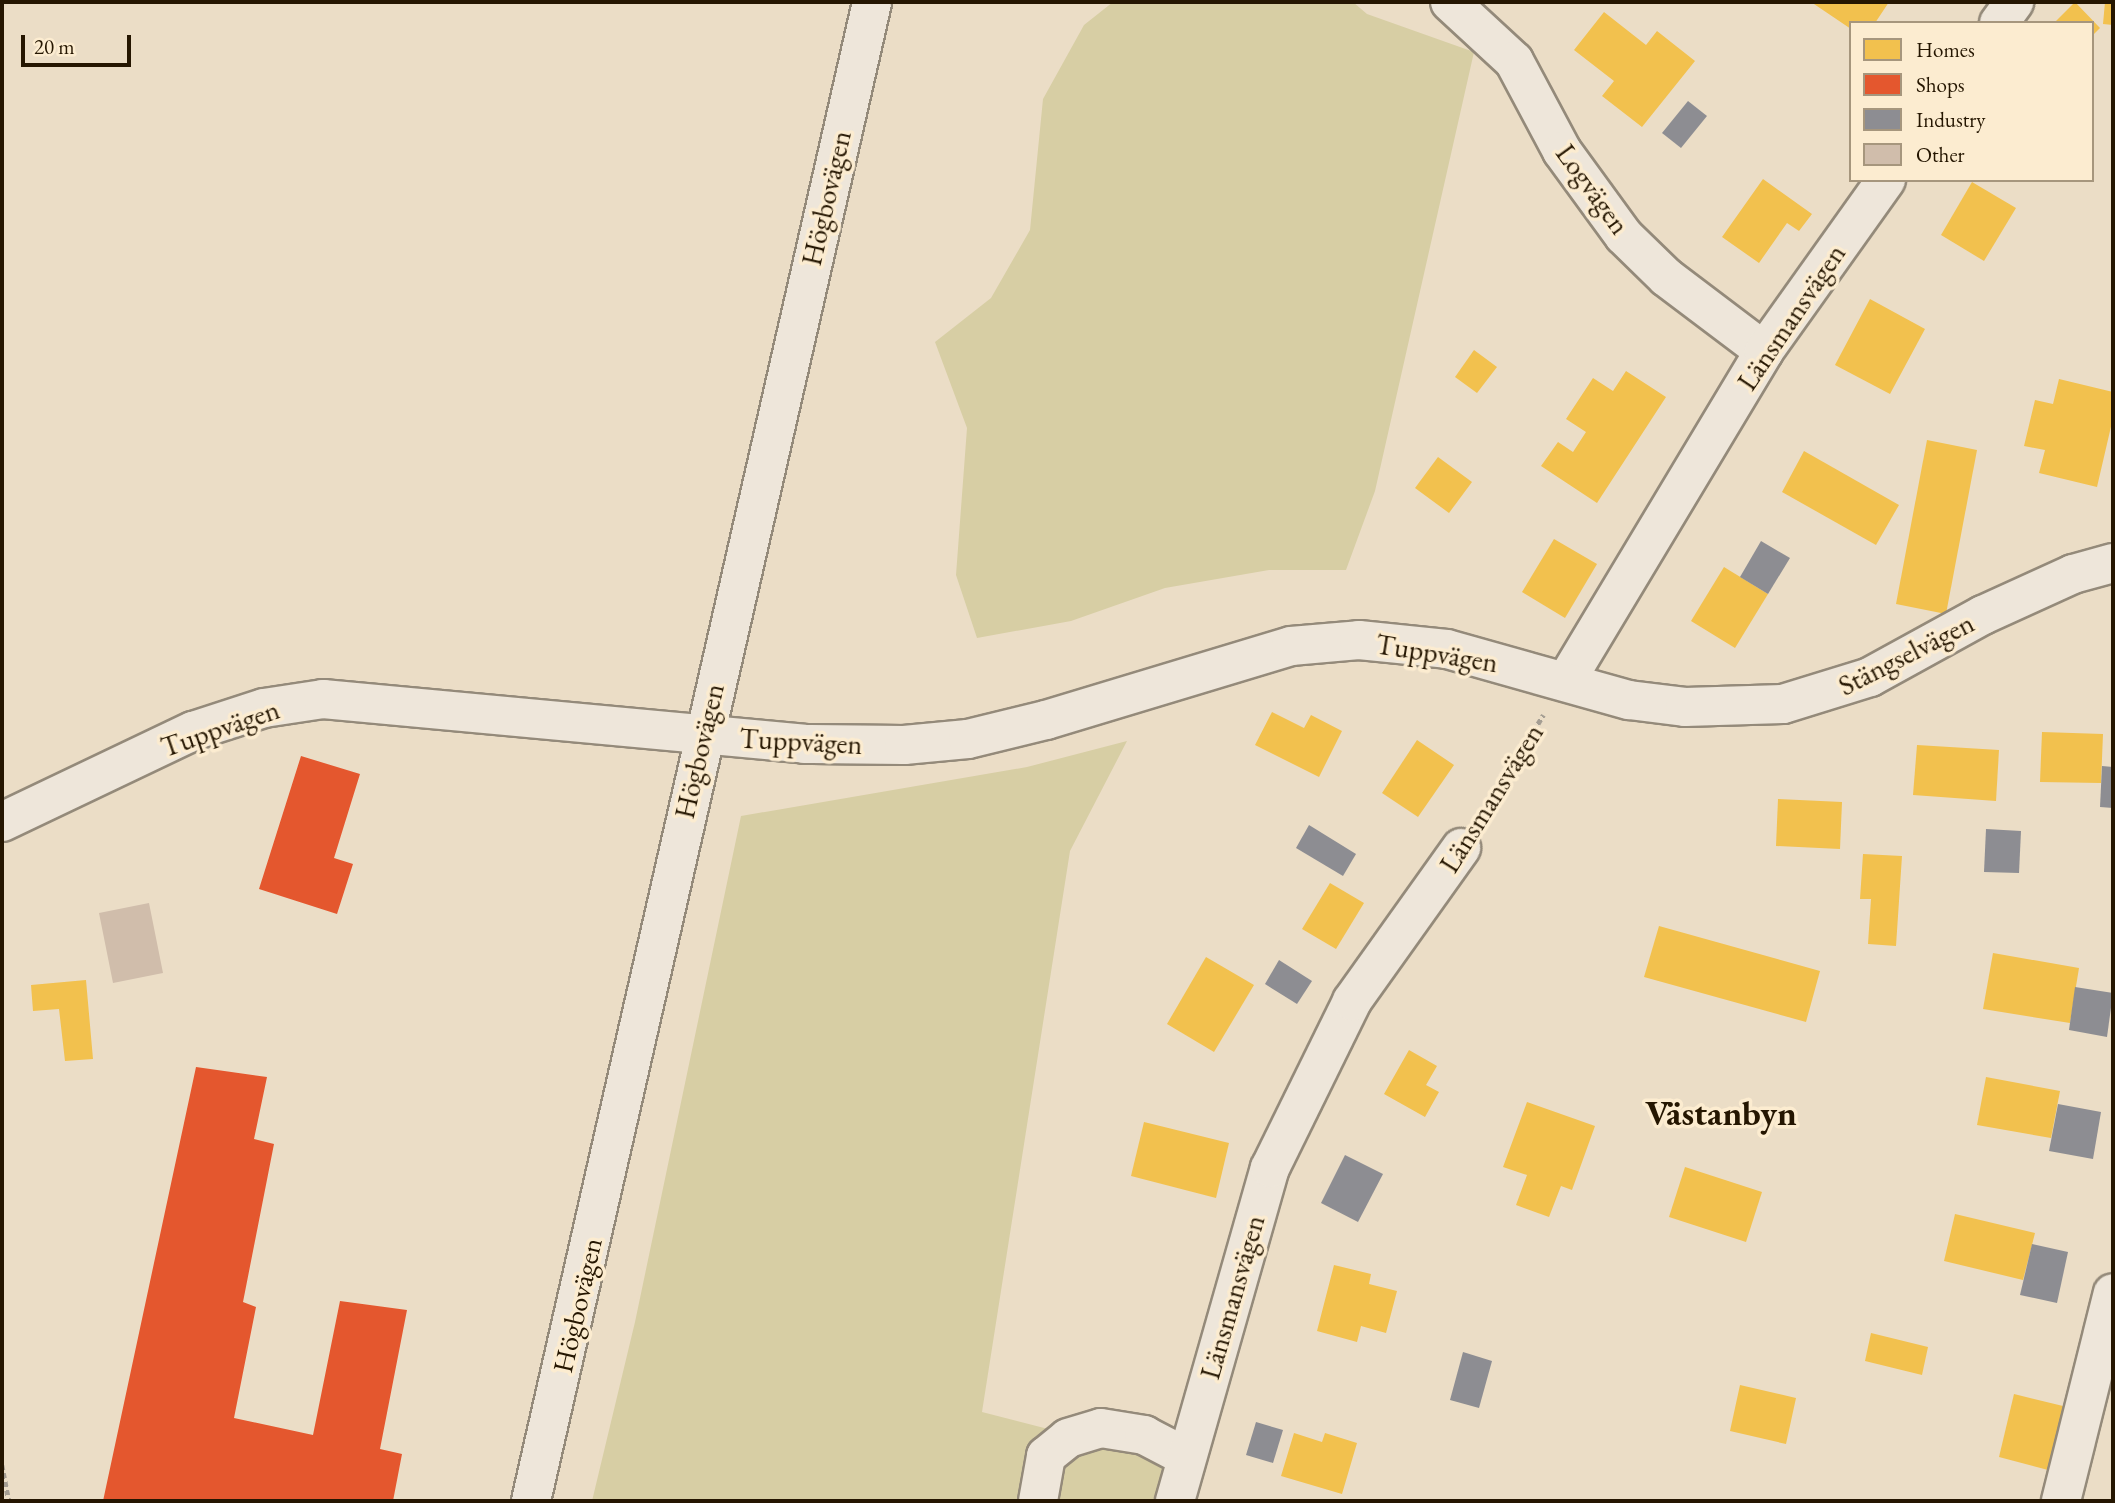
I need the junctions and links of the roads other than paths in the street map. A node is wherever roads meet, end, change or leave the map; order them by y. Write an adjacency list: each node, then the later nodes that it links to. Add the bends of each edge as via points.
1 (872, 2): 9 (street, Högbovägen)
2 (1450, 2): 6 (street, Logvägen, via 1514,61 1562,151 1624,236 1666,277)
3 (2014, 2): 4 (street)
4 (2000, 21)
5 (1885, 182): 6 (street, Länsmansvägen)
6 (1764, 351): 8 (street, Länsmansvägen)
7 (2113, 563): 8 (street, Stängselvägen, via 2073,574 1983,615 1870,677 1783,704 1685,707 1629,700)
8 (1566, 681): 9 (street, Tuppvägen, via 1447,649 1359,640 1291,646 968,739 904,745 804,744)
9 (702, 735): 10 (street, Tuppvägen, via 323,699 264,708 194,732); 14 (street, Högbovägen)
10 (2, 822)
11 (1461, 848): 13 (street, Länsmansvägen, via 1352,1001 1270,1168)
12 (2113, 1293): 17 (street)
13 (1186, 1457): 15 (street, via 1143,1435 1101,1428 1068,1438 1046,1456); 16 (street, Länsmansvägen)
14 (531, 1501)
15 (1038, 1501)
16 (1175, 1501)
17 (2061, 1501)

